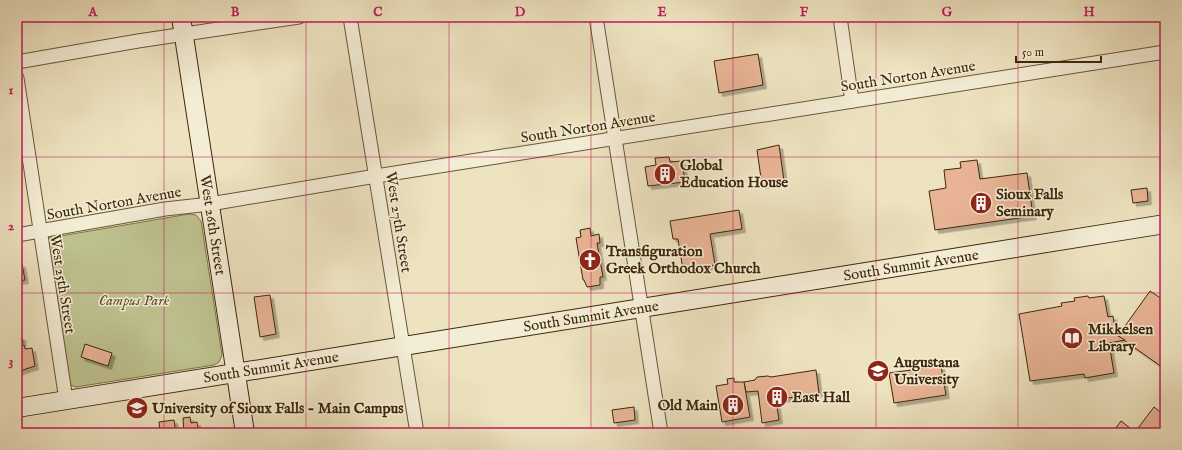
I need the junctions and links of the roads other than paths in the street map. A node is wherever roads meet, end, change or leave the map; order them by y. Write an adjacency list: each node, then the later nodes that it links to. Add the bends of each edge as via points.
1 (299, 17): 5 (street)
2 (350, 17): 11 (street, West 27th Street)
3 (596, 17): 10 (street)
4 (840, 17): 9 (street)
5 (182, 26): 7 (street); 12 (street, West 26th Street)
6 (1165, 52): 9 (street, South Norton Avenue)
7 (17, 62)
8 (17, 78): 14 (street, West 25th Street)
9 (852, 101): 10 (street, South Norton Avenue)
10 (615, 139): 11 (street, South Norton Avenue); 16 (street)
11 (376, 176): 12 (street, South Norton Avenue); 17 (street, West 27th Street)
12 (210, 204): 14 (street, South Norton Avenue, via 165,209); 18 (street, West 26th Street)
13 (1165, 224): 16 (street, South Summit Avenue)
14 (39, 232): 15 (street, South Norton Avenue); 19 (street, West 25th Street)
15 (17, 235)
16 (641, 308): 17 (street, South Summit Avenue); 23 (street)
17 (403, 346): 18 (street, South Summit Avenue); 22 (street, West 27th Street)
18 (236, 372): 19 (street, South Summit Avenue); 21 (street, West 26th Street)
19 (66, 400): 20 (street, South Summit Avenue)
20 (17, 408)
21 (245, 433)
22 (417, 433)
23 (661, 433)

